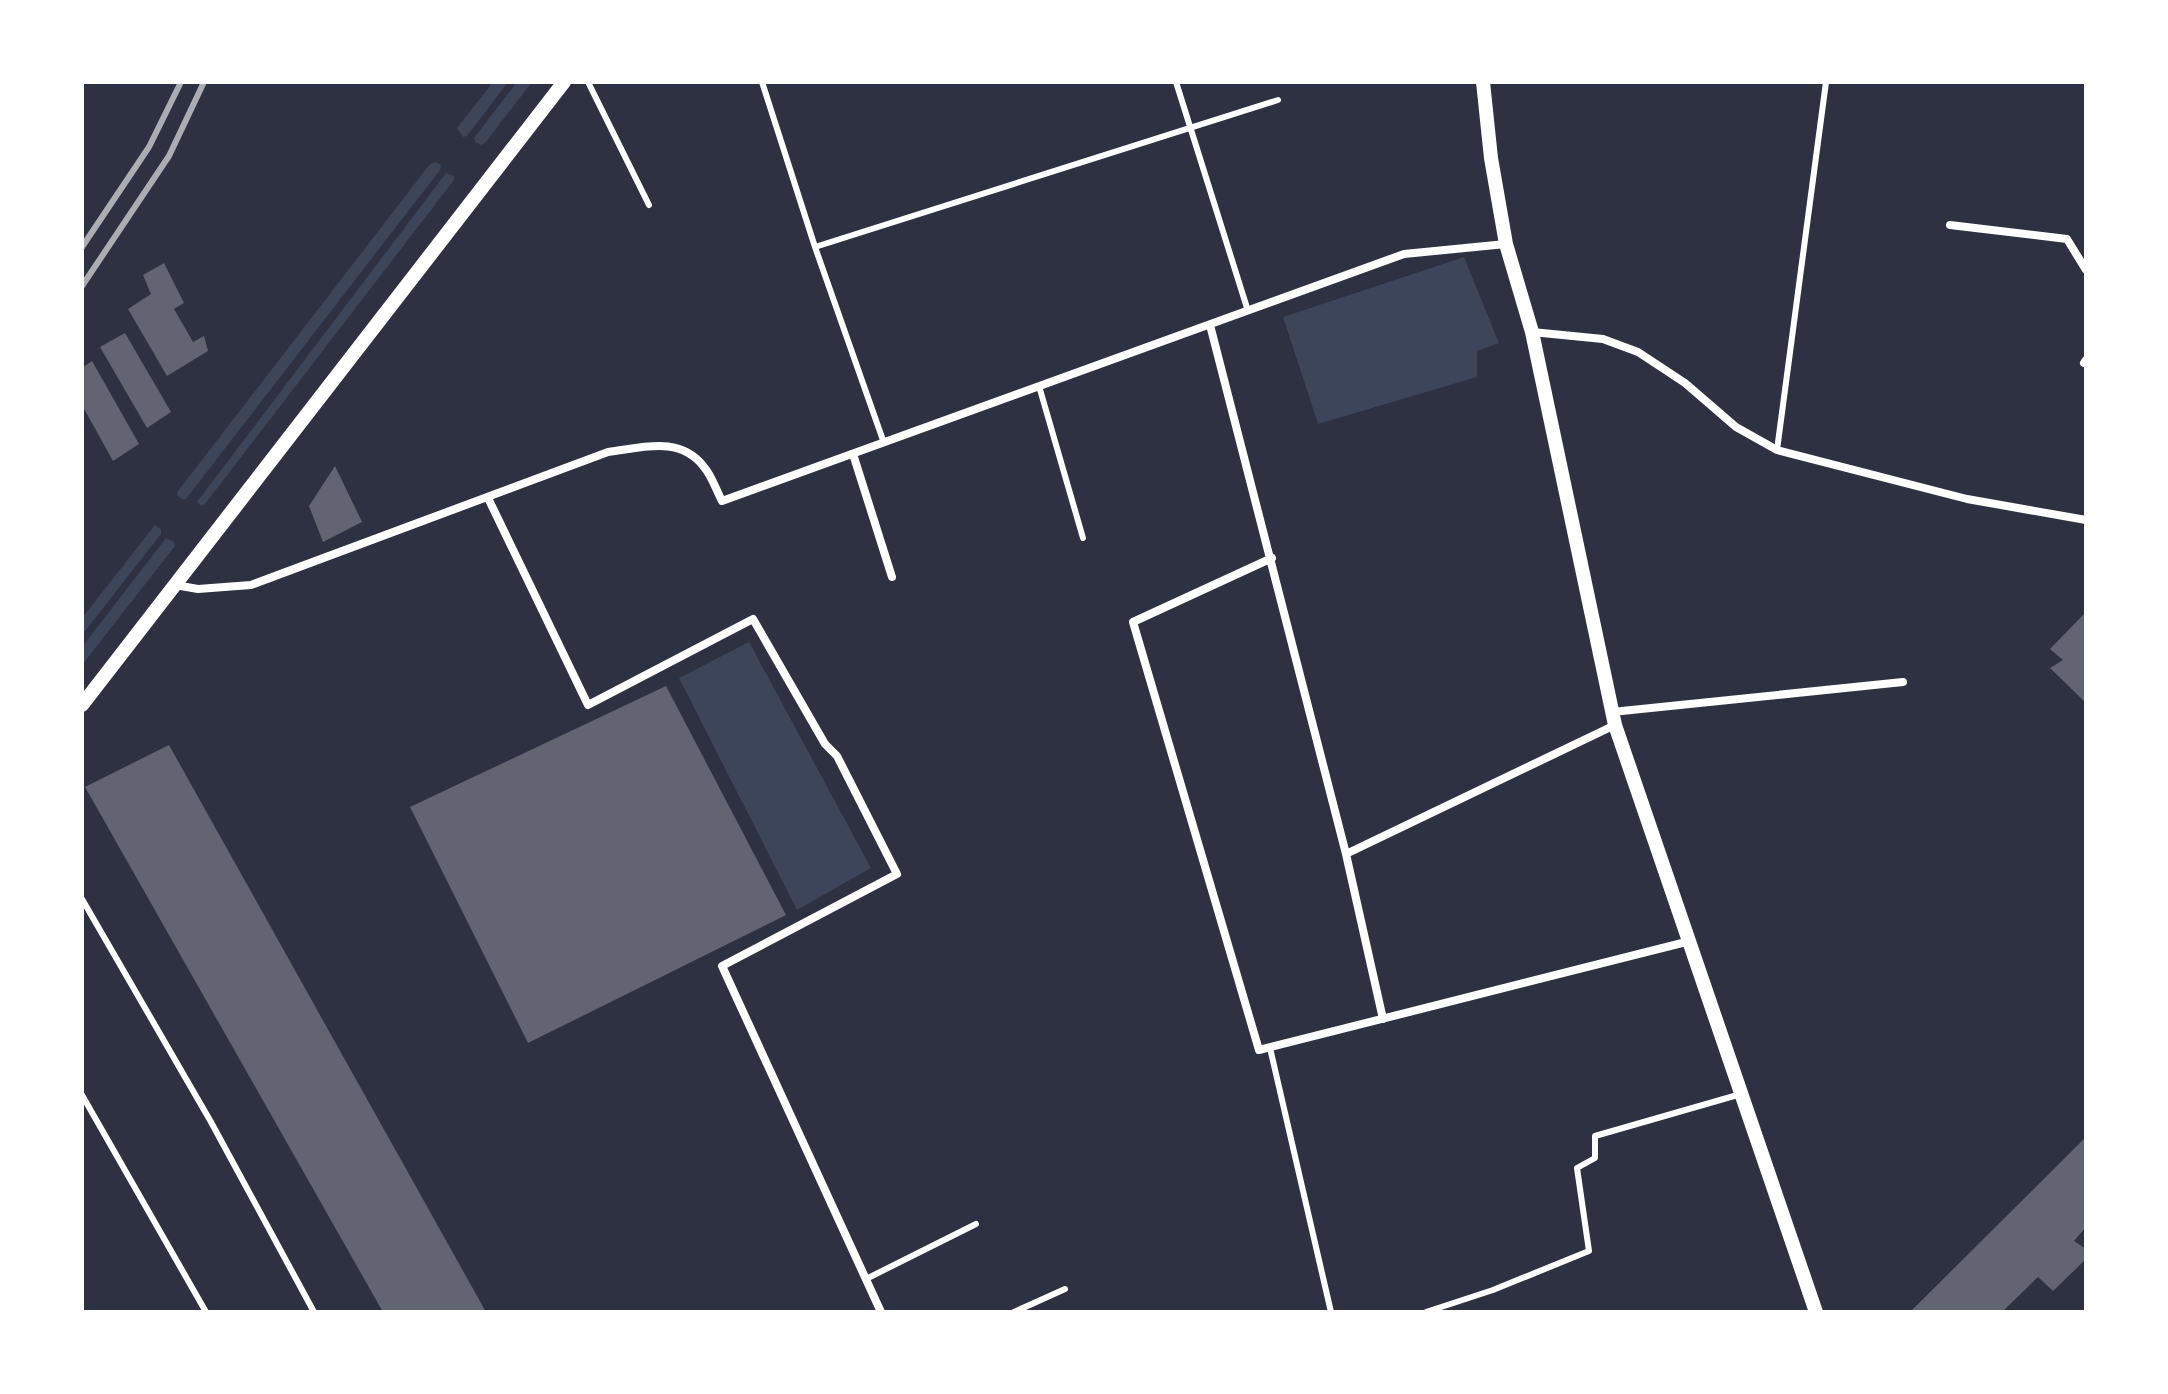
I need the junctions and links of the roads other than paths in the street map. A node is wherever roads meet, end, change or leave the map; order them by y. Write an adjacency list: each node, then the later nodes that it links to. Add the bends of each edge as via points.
1 (564, 82): 26 (street)
2 (588, 82): 9 (lane)
3 (762, 82): 12 (lane)
4 (1176, 82): 8 (lane)
5 (1483, 82): 11 (street)
6 (1826, 82): 19 (lane)
7 (1278, 100): 8 (lane)
8 (1191, 127): 12 (lane); 14 (lane)
9 (649, 205)
10 (1950, 225): 13 (street, via 2067,239)
11 (1506, 244): 14 (street, via 1404,254); 16 (street)
12 (815, 247): 18 (lane)
13 (2086, 270)
14 (1248, 311): 15 (street)
15 (1210, 325): 17 (street); 24 (street)
16 (1532, 332): 19 (street, via 1603,339 1638,352 1736,427); 29 (street)
17 (1039, 386): 18 (street); 23 (lane)
18 (884, 443): 20 (street)
19 (1777, 450): 22 (street, via 1967,499)
20 (853, 454): 21 (street, via 722,501 705,467 668,444 608,452); 25 (street)
21 (488, 498): 26 (street, via 251,585); 38 (street, via 588,705 753,619 837,756 897,874 722,966)
22 (2086, 520)
23 (1083, 538)
24 (1272, 558): 30 (street); 34 (street, via 1133,622 1259,1050)
25 (892, 577)
26 (175, 585): 28 (street)
27 (1903, 682): 29 (street)
28 (82, 705)
29 (1613, 718): 30 (street); 32 (street)
30 (1346, 854): 33 (street)
31 (82, 899): 41 (lane)
32 (1690, 941): 33 (street); 35 (street)
33 (1383, 1019): 34 (street)
34 (1270, 1048): 44 (lane)
35 (1741, 1094): 45 (lane, via 1595,1136 1595,1158 1577,1168 1589,1251); 46 (street)
36 (82, 1095): 40 (lane)
37 (976, 1224): 38 (lane)
38 (866, 1279): 42 (street)
39 (1065, 1289): 43 (lane)
40 (206, 1312)
41 (314, 1312)
42 (881, 1312)
43 (1014, 1312)
44 (1331, 1312)
45 (1426, 1312)
46 (1816, 1312)

